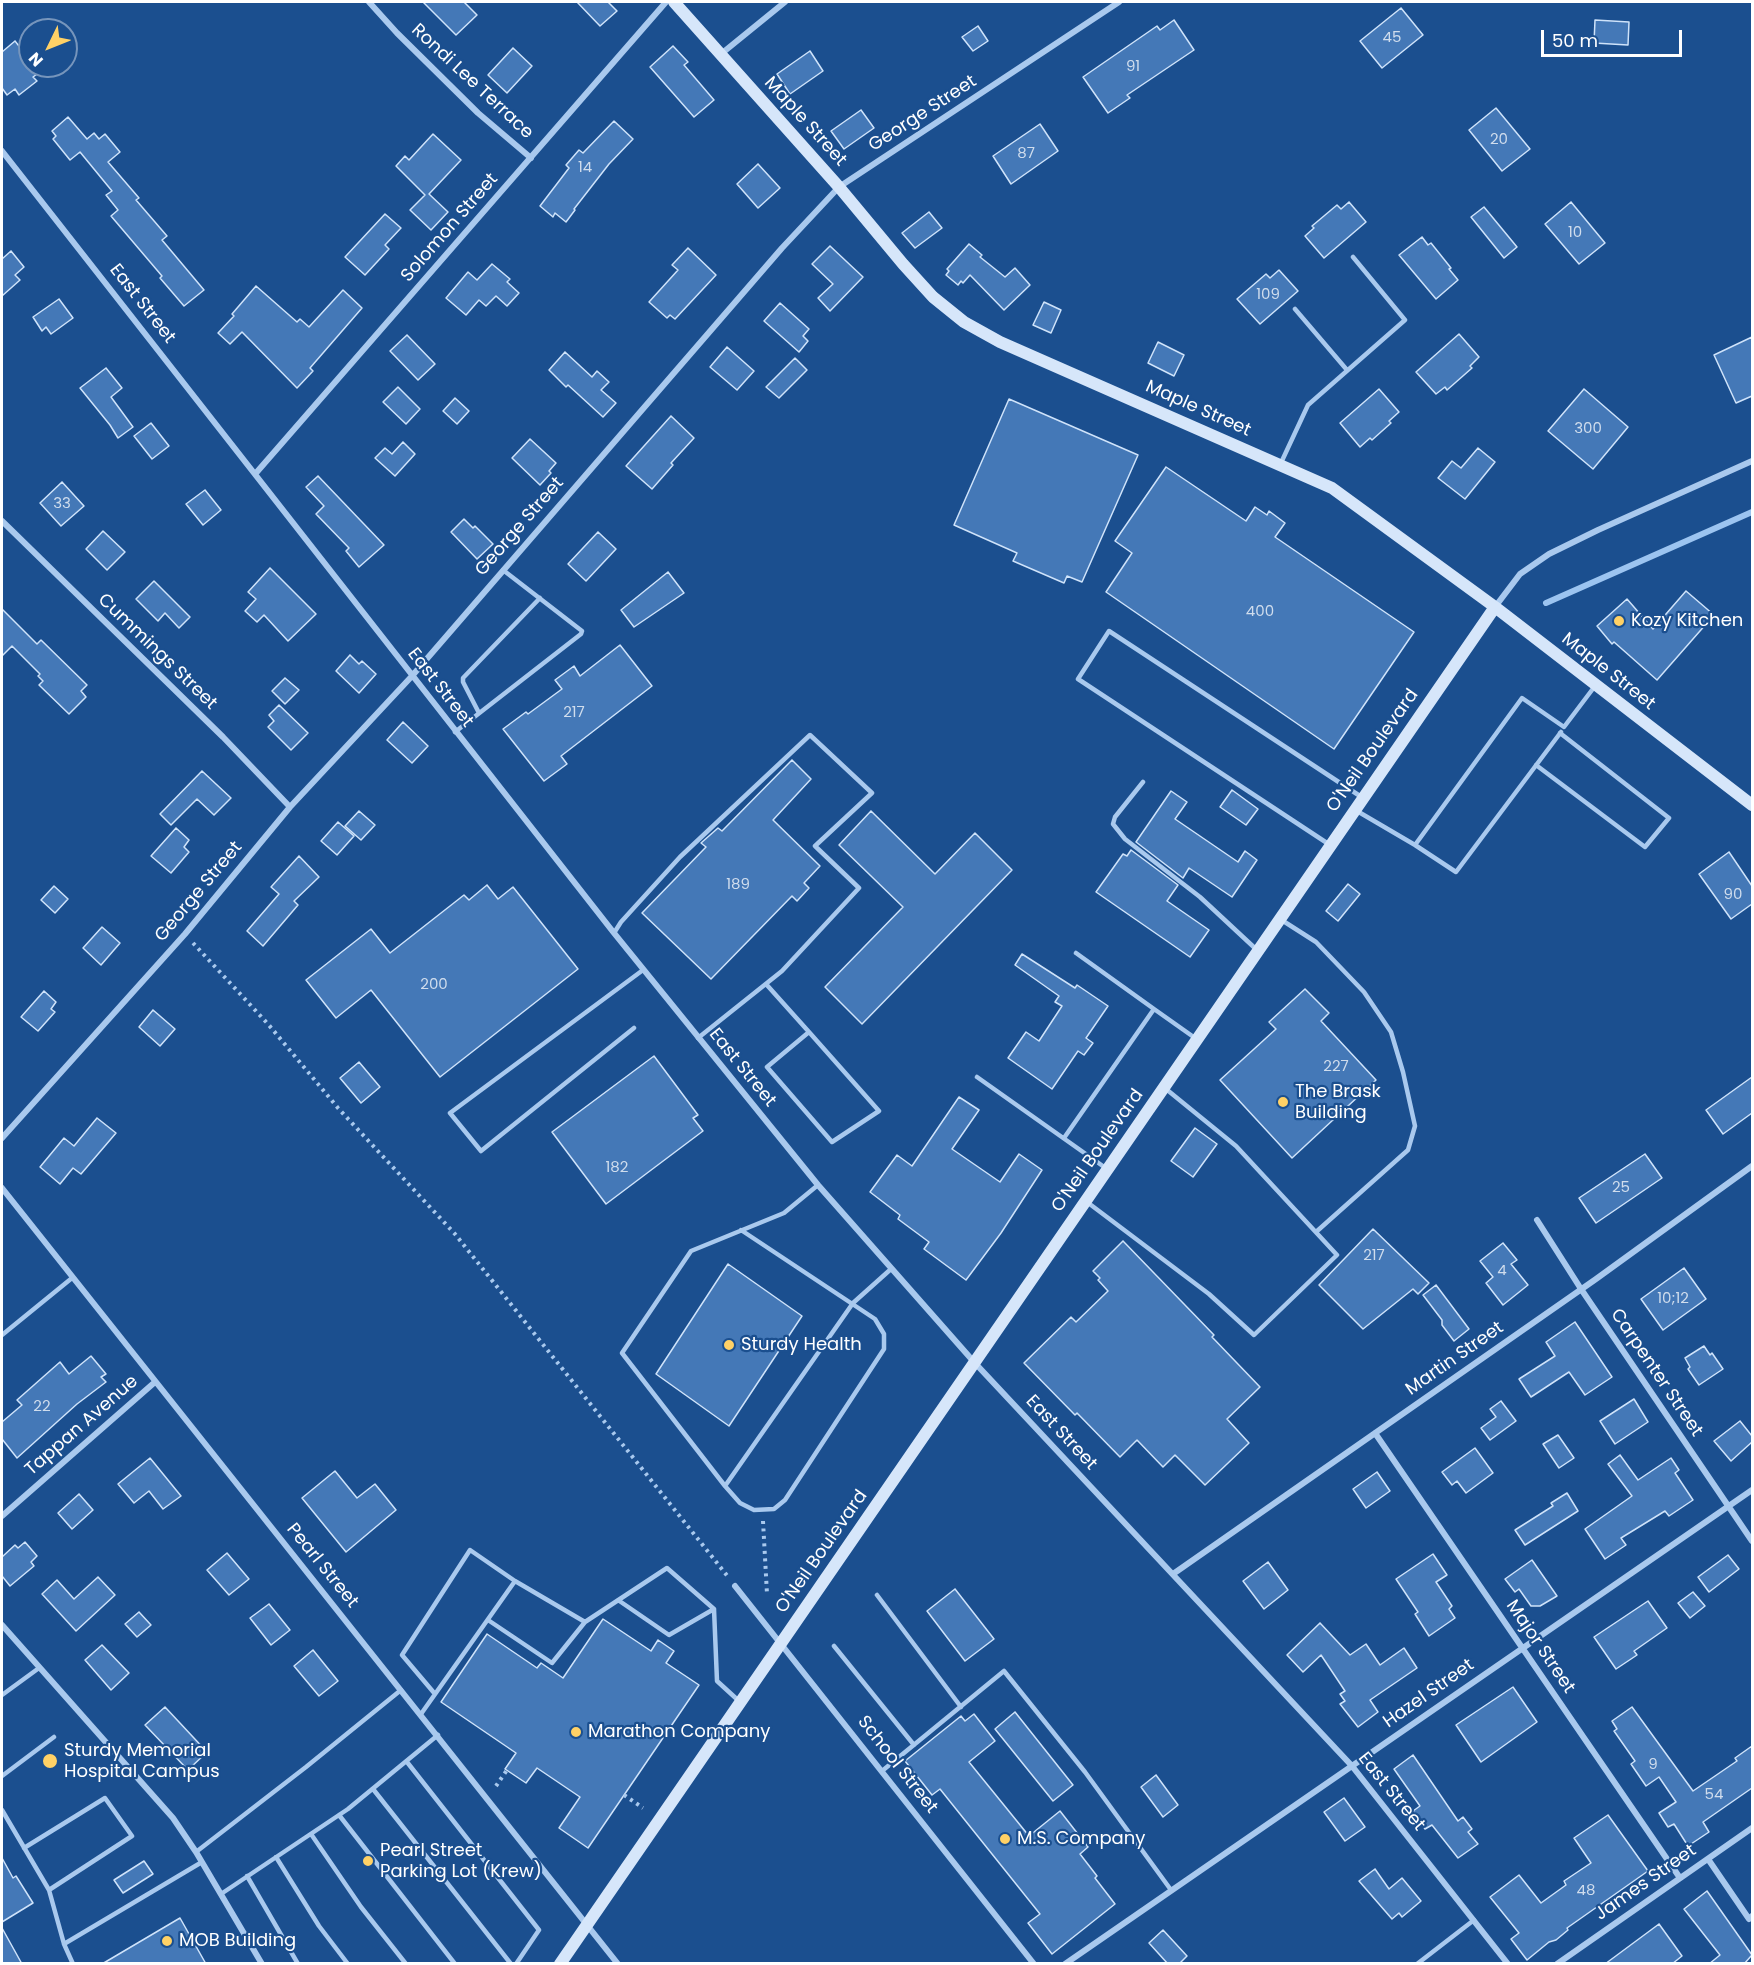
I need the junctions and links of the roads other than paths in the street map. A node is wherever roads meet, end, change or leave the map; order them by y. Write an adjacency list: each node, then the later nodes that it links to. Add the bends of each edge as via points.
1 (369, 2): 8 (street, Rondi Lee Terrace, via 478,113)
2 (666, 2): 8 (street, Solomon Street)
3 (674, 2): 6 (main road, Maple Street)
4 (785, 2): 6 (street)
5 (1119, 2): 9 (street, George Street)
6 (721, 54): 9 (main road, Maple Street)
7 (2, 151): 15 (street, East Street)
8 (531, 158): 15 (street, Solomon Street)
9 (839, 187): 14 (main road, Maple Street, via 933,297 964,322 1000,342); 17 (street, George Street)
10 (1353, 256): 12 (lane, via 1405,320)
11 (1294, 309): 12 (lane)
12 (1347, 370): 14 (lane, via 1308,405)
13 (1752, 461): 19 (street, O'Neil Boulevard, via 1549,554 1520,574)
14 (1280, 465): 19 (main road, Maple Street, via 1332,488)
15 (256, 473): 20 (street, East Street)
16 (2, 521): 30 (street, Cummings Street)
17 (503, 570): 18 (lane); 20 (street, George Street)
18 (540, 598): 22 (lane, via 463,678); 22 (lane, via 579,628 581,634)
19 (1495, 607): 21 (main road, Maple Street); 28 (main road, O'Neil Boulevard)
20 (412, 676): 24 (street, East Street); 30 (street, George Street)
21 (1596, 685): 23 (lane); 29 (main road, Maple Street)
22 (479, 713): 24 (lane)
23 (1564, 727): 25 (lane); 33 (lane, via 1521,698)
24 (455, 732): 35 (street, East Street)
25 (1560, 733): 26 (lane); 26 (lane, via 1669,818 1645,847)
26 (1536, 765): 33 (lane, via 1456,872)
27 (1143, 782): 36 (lane, via 1113,824 1125,839 1200,897)
28 (1363, 798): 31 (main road, O'Neil Boulevard); 32 (lane, via 1109,631 1078,679)
29 (1751, 802)
30 (290, 807): 47 (street, George Street, via 184,934)
31 (1355, 809): 32 (main road, O'Neil Boulevard); 33 (lane)
32 (1330, 845): 34 (main road, O'Neil Boulevard)
33 (1415, 845)
34 (1280, 919): 36 (main road, O'Neil Boulevard); 56 (lane, via 1316,942 1364,992 1391,1032 1415,1126 1408,1150)
35 (614, 933): 38 (street, East Street); 39 (lane, via 680,857 810,735 872,793 815,846 859,888)
36 (1258, 951): 44 (main road, O'Neil Boulevard)
37 (1076, 953): 40 (lane)
38 (643, 970): 41 (lane, via 450,1113 481,1150); 43 (street, East Street)
39 (766, 984): 42 (lane); 43 (lane)
40 (1154, 1009): 44 (lane); 48 (lane)
41 (634, 1028)
42 (809, 1032): 42 (lane, via 879,1111 832,1142 767,1067)
43 (698, 1038): 51 (street, East Street)
44 (1197, 1039): 46 (main road, O'Neil Boulevard)
45 (977, 1077): 48 (lane)
46 (1164, 1087): 50 (main road, O'Neil Boulevard); 56 (lane, via 1236,1146)
47 (2, 1138)
48 (1064, 1138): 50 (lane)
49 (1752, 1166): 59 (street, Martin Street)
50 (1107, 1169): 53 (main road, O'Neil Boulevard)
51 (818, 1185): 55 (lane, via 784,1213); 57 (street, East Street)
52 (2, 1188): 58 (street, Pearl Street)
53 (1085, 1201): 56 (lane, via 1209,1294 1254,1335 1337,1255); 62 (main road, O'Neil Boulevard)
54 (1537, 1220): 59 (street, Carpenter Street)
55 (741, 1230): 60 (lane); 65 (lane, via 691,1251 622,1353)
56 (1316, 1232)
57 (891, 1269): 60 (lane); 62 (street, East Street)
58 (72, 1278): 61 (lane); 63 (street, Pearl Street)
59 (1581, 1289): 64 (street, Martin Street); 67 (street, Carpenter Street)
60 (853, 1303): 65 (lane); 65 (lane, via 875,1319 884,1334 884,1349 785,1500 774,1509 754,1510 740,1503)
61 (2, 1335)
62 (974, 1362): 70 (street, East Street); 79 (main road, O'Neil Boulevard)
63 (155, 1382): 68 (street, Tappan Avenue); 83 (street, Pearl Street)
64 (1376, 1433): 70 (street, Martin Street); 81 (street, Major Street)
65 (725, 1486)
66 (1752, 1490): 67 (street, Hazel Street)
67 (1728, 1506): 69 (street, Carpenter Street); 81 (street, Hazel Street)
68 (2, 1516)
69 (1752, 1541)
70 (1173, 1574): 93 (street, East Street)
71 (515, 1581): 76 (lane); 77 (lane); 84 (lane, via 470,1550 402,1655)
72 (735, 1586): 79 (street, School Street)
73 (877, 1595): 87 (lane)
74 (618, 1600): 75 (lane, via 669,1635); 75 (lane, via 667,1568); 77 (lane)
75 (714, 1609): 86 (lane, via 717,1681)
76 (488, 1620): 77 (lane, via 552,1663); 84 (lane)
77 (585, 1622)
78 (2, 1625): 82 (street)
79 (781, 1643): 86 (main road, O'Neil Boulevard); 94 (street, School Street)
80 (834, 1646): 91 (lane)
81 (1523, 1648): 93 (street, Hazel Street); 107 (street, Major Street)
82 (39, 1668): 85 (lane); 102 (street, via 173,1818)
83 (401, 1690): 88 (street, Pearl Street); 102 (lane)
84 (435, 1694): 88 (lane)
85 (2, 1695)
86 (740, 1702): 113 (main road, O'Neil Boulevard)
87 (961, 1707): 91 (lane); 109 (lane, via 1004,1671 1085,1772)
88 (421, 1714): 89 (street, Pearl Street)
89 (438, 1735): 92 (lane); 113 (street, Pearl Street)
90 (54, 1737): 95 (lane)
91 (914, 1745): 94 (lane)
92 (407, 1762): 96 (lane); 122 (lane, via 539,1930)
93 (1352, 1766): 109 (street, Hazel Street); 112 (street, East Street)
94 (882, 1771): 124 (street, School Street)
95 (2, 1776)
96 (373, 1789): 98 (lane); 122 (lane)
97 (2, 1810): 101 (lane)
98 (339, 1815): 100 (lane); 121 (lane)
99 (1752, 1828): 104 (street, James Street)
100 (311, 1834): 103 (lane); 120 (lane)
101 (24, 1848): 108 (lane); 108 (lane, via 105,1798 132,1836)
102 (196, 1852): 105 (street)
103 (276, 1857): 106 (lane); 119 (lane)
104 (1708, 1859): 107 (street, James Street); 111 (street, via 1749,1919)
105 (202, 1862): 110 (street); 114 (lane)
106 (248, 1876): 110 (lane); 118 (lane)
107 (1680, 1878): 128 (street, James Street)
108 (50, 1890): 114 (lane)
109 (1171, 1890): 125 (street, Hazel Street)
110 (221, 1894): 117 (street)
111 (1752, 1916)
112 (1474, 1920): 126 (lane); 127 (street, East Street)
113 (587, 1924): 115 (main road, O'Neil Boulevard); 123 (street, Pearl Street)
114 (64, 1944): 116 (lane)
115 (563, 1962)
116 (73, 1964)
117 (262, 1964)
118 (298, 1964)
119 (348, 1964)
120 (406, 1964)
121 (455, 1964)
122 (514, 1964)
123 (618, 1964)
124 (1034, 1964)
125 (1065, 1964)
126 (1418, 1964)
127 (1508, 1964)
128 (1557, 1964)

